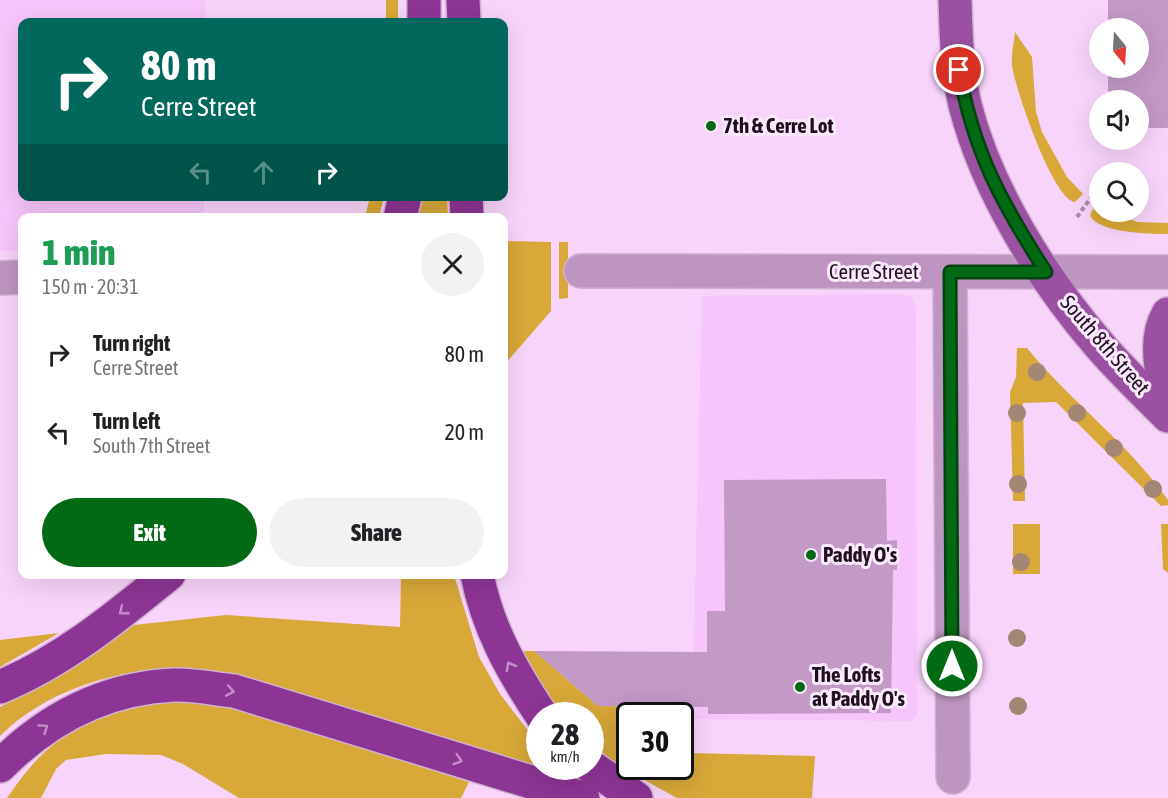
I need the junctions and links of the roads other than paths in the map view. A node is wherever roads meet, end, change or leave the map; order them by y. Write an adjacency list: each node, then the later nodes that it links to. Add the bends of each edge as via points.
1 (424, 0): 4 (highway)
2 (463, 0): 5 (highway)
3 (955, 0): 8 (main road, South 8th Street, via 959,70 974,137 996,190)
4 (424, 18)
5 (464, 18)
6 (581, 271): 7 (street, Cerre Street)
7 (950, 272): 8 (street, Cerre Street); 21 (street)
8 (1046, 272): 9 (street, Cerre Street); 14 (main road, South 8th Street, via 1099,345)
9 (1168, 272)
10 (18, 277): 11 (street)
11 (0, 278)
12 (1168, 314): 13 (main road, via 1160,350 1161,376)
13 (1168, 396)
14 (1168, 416)
15 (163, 579): 17 (highway, one-way to 17, via 106,625)
16 (478, 579): 18 (highway, one-way to 16, via 501,649)
17 (0, 687)
18 (533, 702)
19 (0, 766): 22 (highway, one-way to 22, via 27,739 65,714 119,692 176,684 234,691)
20 (604, 776): 23 (highway)
21 (953, 777)
22 (583, 798)
23 (636, 798)

